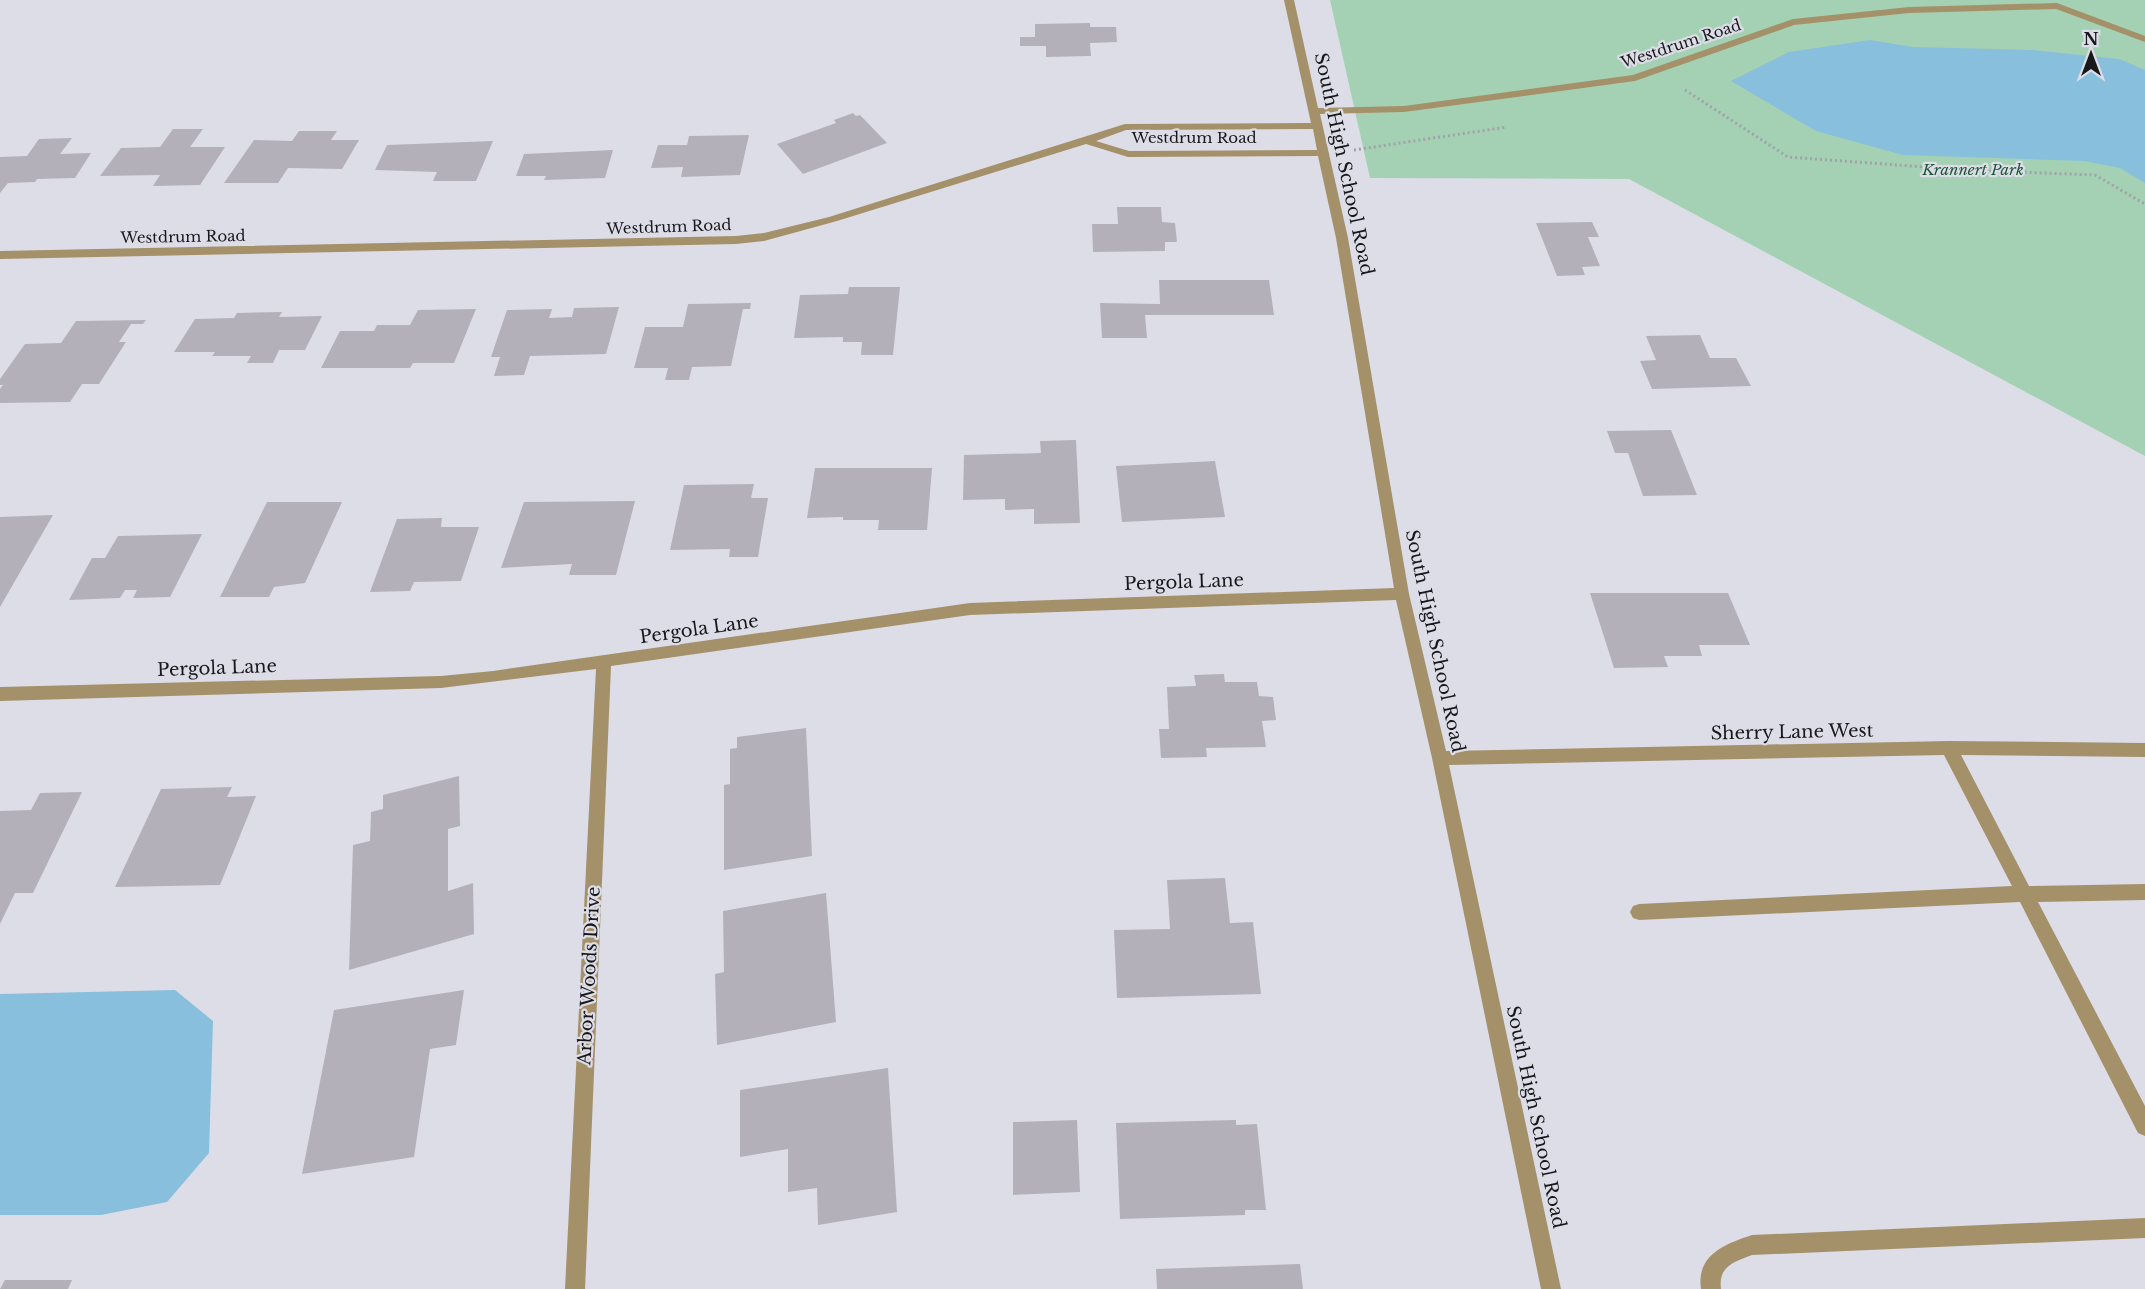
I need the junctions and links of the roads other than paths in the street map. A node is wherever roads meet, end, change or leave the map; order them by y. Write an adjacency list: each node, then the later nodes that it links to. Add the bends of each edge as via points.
1 (1289, 0): 4 (street, South High School Road)
2 (2057, 3): 3 (street); 4 (street, Westdrum Road, via 1908,10 1793,22 1635,78)
3 (2145, 39)
4 (1315, 118): 5 (street, Westdrum Road, via 1125,127); 6 (street, South High School Road)
5 (1086, 141): 6 (street, Westdrum Road, via 1128,154); 7 (street, Westdrum Road, via 833,219 755,238)
6 (1323, 153): 8 (street, South High School Road, via 1342,238)
7 (0, 255)
8 (1402, 594): 9 (street, Pergola Lane, via 970,609); 13 (street, South High School Road)
9 (604, 662): 10 (street, Pergola Lane, via 441,682); 19 (street, Arbor Woods Drive)
10 (0, 694)
11 (1950, 748): 12 (street, Sherry Lane West); 13 (street, Sherry Lane West); 15 (street)
12 (2145, 750)
13 (1440, 758): 20 (street, South High School Road)
14 (2145, 892): 15 (street)
15 (2025, 894): 16 (street); 17 (street)
16 (1639, 912)
17 (2145, 1126)
18 (2145, 1228): 21 (street, via 1752,1245 1726,1253 1714,1265 1708,1280)
19 (575, 1289)
20 (1551, 1289)
21 (1711, 1289)

